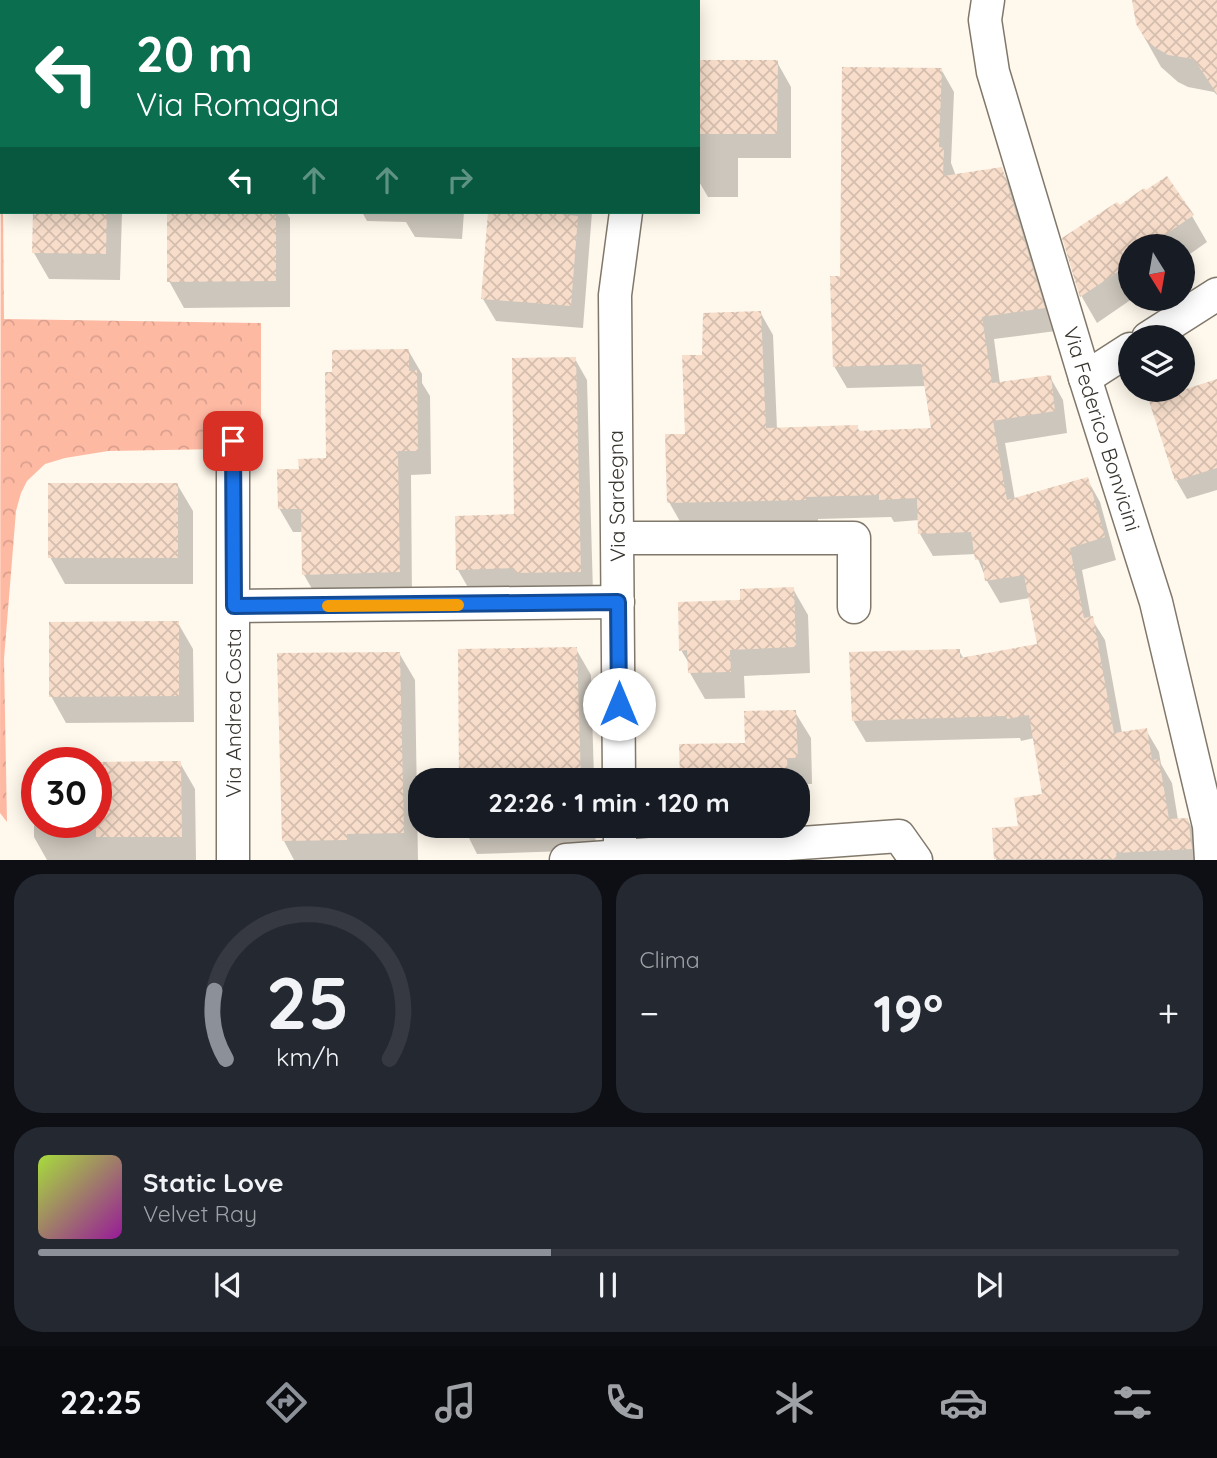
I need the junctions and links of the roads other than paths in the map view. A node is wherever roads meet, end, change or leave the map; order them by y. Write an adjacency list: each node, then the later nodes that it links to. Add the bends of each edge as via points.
1 (988, 0): 6 (street, Via Federico Bonvicini, via 985,20 993,72)
2 (626, 214): 8 (street, Via Sardegna, via 615,295)
3 (1217, 294): 4 (street)
4 (1168, 325)
5 (1118, 357): 6 (street)
6 (1085, 378): 13 (street, Via Federico Bonvicini, via 1157,602)
7 (233, 441): 10 (street, Via Andrea Costa)
8 (618, 538): 9 (street, Via Sardegna); 11 (street, via 854,538)
9 (618, 602): 10 (street); 12 (street, Via Sardegna)
10 (234, 606): 15 (street, Via Andrea Costa)
11 (854, 607)
12 (619, 768)
13 (1213, 824): 18 (street, Via Federico Bonvicini)
14 (620, 841): 16 (street); 17 (street, via 899,836)
15 (233, 859)
16 (566, 859)
17 (916, 859)
18 (1211, 859)

